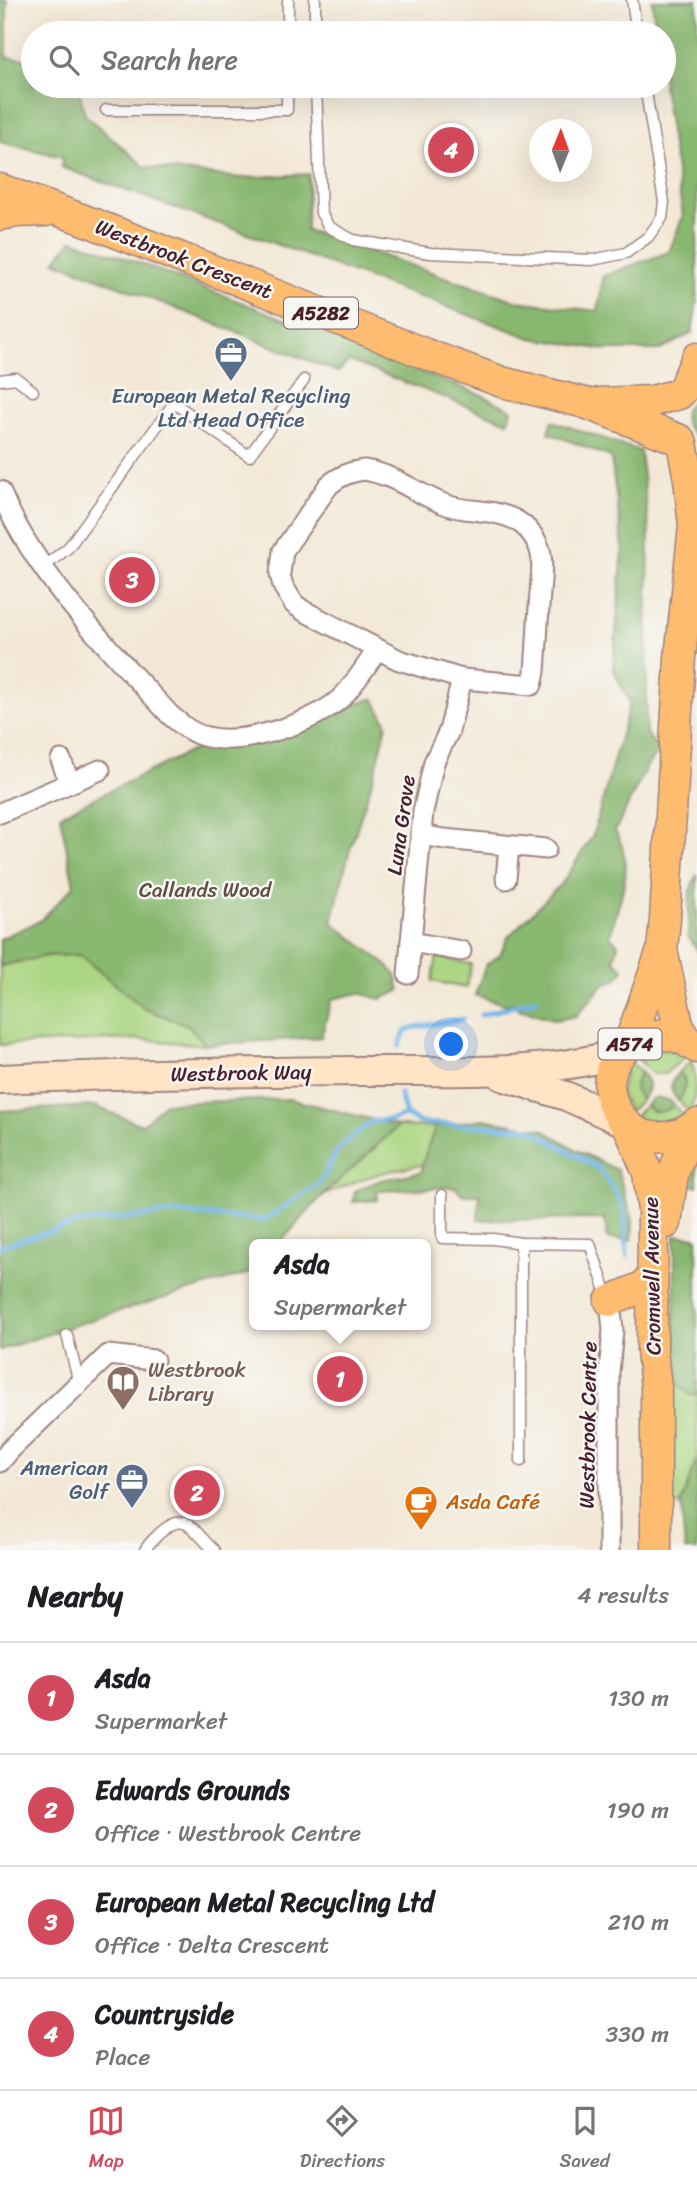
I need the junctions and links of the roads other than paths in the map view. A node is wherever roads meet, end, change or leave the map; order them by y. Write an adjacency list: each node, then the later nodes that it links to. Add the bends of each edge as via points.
1 (288, 0): 4 (lane)
2 (315, 0): 5 (lane)
3 (632, 0): 6 (lane)
4 (288, 21)
5 (315, 21)
6 (635, 21)
7 (287, 98): 10 (lane, via 287,110)
8 (316, 98): 9 (lane, via 321,213 329,227 353,240 430,253 592,260 626,253 648,237 662,218 664,202)
9 (647, 98)
10 (106, 110)
11 (0, 189): 12 (main road, Westbrook Crescent / A5282)
12 (60, 211): 13 (main road, Westbrook Crescent / A5282); 19 (main road, Westbrook Crescent / A5282, via 502,382)
13 (0, 215)
14 (697, 358): 17 (main road, A574)
15 (0, 380): 18 (lane, via 16,378)
16 (304, 380): 23 (lane, via 249,456 174,403 68,548)
17 (686, 389): 19 (main road, Westbrook Crescent / A5282, via 652,401); 20 (main road, A574, via 671,412 671,422)
18 (33, 391)
19 (585, 403): 20 (main road, Westbrook Crescent / A5282)
20 (686, 444): 22 (main road, A574)
21 (0, 491): 23 (street)
22 (696, 522): 35 (main road, A574, via 680,658)
23 (43, 567): 24 (street, via 67,601 170,715 183,727 209,738 262,733 322,711 342,696)
24 (377, 650): 25 (street); 25 (street, via 304,611 288,595 280,574 283,551 329,485 363,470 377,472 450,506 504,515 532,534 538,544 542,563 535,673 539,688)
25 (462, 679): 30 (street, Luna Grove, via 449,731 433,762)
26 (61, 760): 28 (street)
27 (100, 770): 28 (street)
28 (70, 783): 29 (street)
29 (0, 813)
30 (421, 835): 31 (street); 34 (street, Luna Grove)
31 (509, 846): 32 (street); 33 (street)
32 (546, 849)
33 (506, 878)
34 (411, 942): 36 (street); 37 (street, Luna Grove)
35 (662, 950): 38 (main road, A574, via 678,1025); 39 (main road, A574)
36 (461, 951)
37 (408, 974)
38 (692, 1044): 39 (main road, A574, via 658,1034)
39 (625, 1049): 40 (street, Westbrook Way, via 571,1065); 42 (main road, A574, via 613,1066 610,1096)
40 (482, 1071): 41 (street, Westbrook Way); 42 (street, Westbrook Way, via 541,1087)
41 (0, 1079)
42 (626, 1125): 43 (main road, A574, via 659,1138); 46 (main road, Cromwell Avenue / A574, via 649,1173)
43 (694, 1127): 51 (main road, Cromwell Avenue / A574, via 669,1195 663,1350)
44 (442, 1195): 45 (lane, via 442,1238)
45 (521, 1243): 47 (lane, via 590,1244); 52 (lane)
46 (652, 1280): 47 (main road); 51 (main road, Cromwell Avenue / A574)
47 (610, 1301): 56 (street, Westbrook Centre)
48 (67, 1335): 50 (lane)
49 (154, 1360): 50 (street, via 108,1355)
50 (79, 1383): 53 (street)
51 (656, 1388): 57 (main road, Cromwell Avenue / A574)
52 (522, 1461)
53 (0, 1462)
54 (145, 1550): 55 (lane, via 177,1521)
55 (214, 1550)
56 (609, 1550)
57 (656, 1550)

